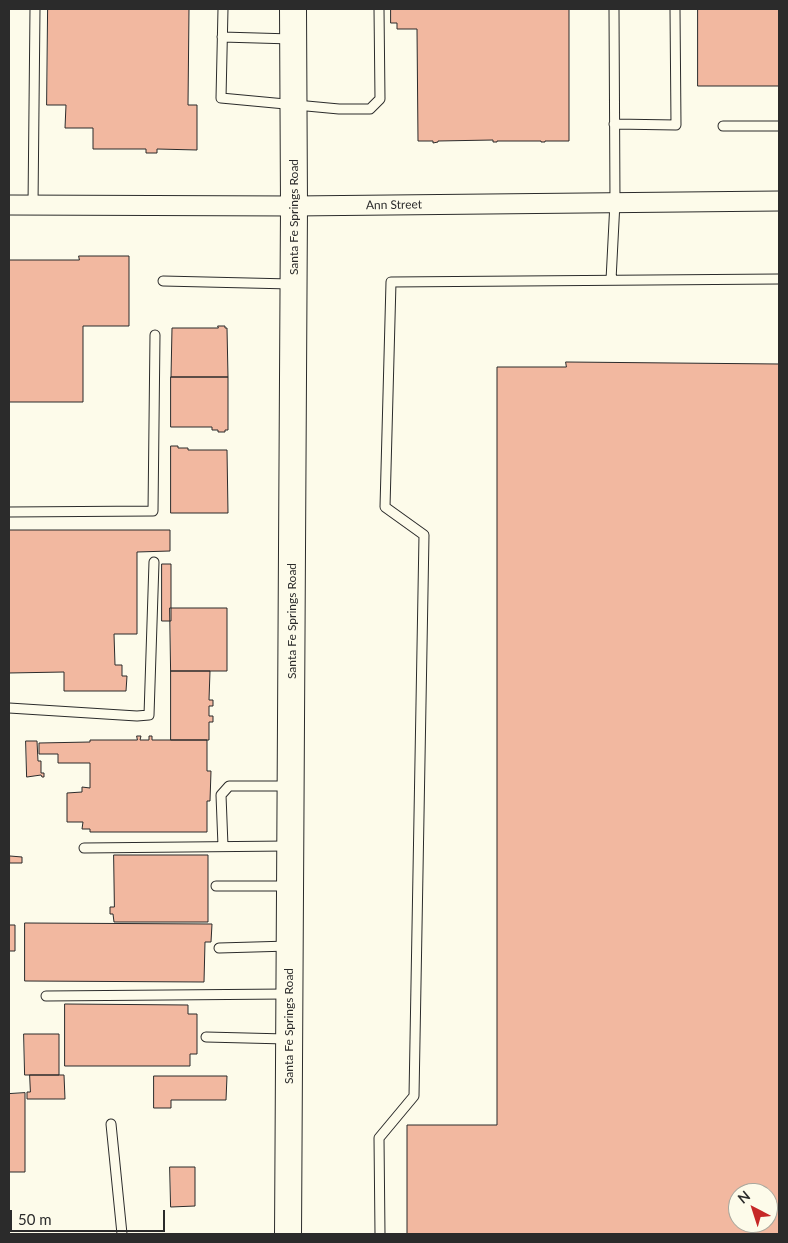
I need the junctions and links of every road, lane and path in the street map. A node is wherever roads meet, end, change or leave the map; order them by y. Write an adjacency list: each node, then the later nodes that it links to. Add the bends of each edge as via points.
1 (35, 9): 15 (lane)
2 (223, 9): 7 (lane)
3 (293, 9): 8 (main road, Santa Fe Springs Road)
4 (379, 9): 9 (lane, via 380,99 370,109)
5 (614, 9): 10 (lane)
6 (675, 9): 10 (lane, via 676,125)
7 (222, 37): 8 (lane); 9 (lane, via 221,98)
8 (293, 39): 9 (main road, Santa Fe Springs Road)
9 (294, 104): 17 (main road, Santa Fe Springs Road)
10 (614, 124): 14 (lane)
11 (723, 126): 12 (lane)
12 (779, 126)
13 (779, 201): 14 (street, Ann Street)
14 (615, 202): 17 (street, Ann Street); 19 (lane)
15 (33, 205): 16 (street, Ann Street); 17 (street, Ann Street)
16 (9, 206)
17 (294, 206): 21 (main road, Santa Fe Springs Road)
18 (779, 279): 19 (lane)
19 (611, 280): 41 (lane, via 391,282 385,507 424,535 414,1096 379,1138)
20 (162, 281): 21 (lane)
21 (294, 284): 26 (main road, Santa Fe Springs Road)
22 (155, 335): 23 (lane, via 153,511)
23 (9, 512)
24 (154, 562): 25 (lane, via 149,715)
25 (9, 708)
26 (291, 786): 27 (lane, via 229,786 222,794); 28 (main road, Santa Fe Springs Road)
27 (222, 846): 28 (lane); 29 (lane)
28 (290, 846): 31 (main road, Santa Fe Springs Road)
29 (84, 848)
30 (216, 886): 31 (lane)
31 (290, 886): 32 (main road, Santa Fe Springs Road)
32 (290, 946): 33 (lane); 34 (main road, Santa Fe Springs Road)
33 (219, 948)
34 (289, 994): 35 (lane); 37 (main road, Santa Fe Springs Road)
35 (46, 996)
36 (206, 1037): 37 (lane)
37 (289, 1039): 40 (main road, Santa Fe Springs Road)
38 (112, 1124): 39 (lane)
39 (122, 1234)
40 (288, 1234)
41 (380, 1234)

